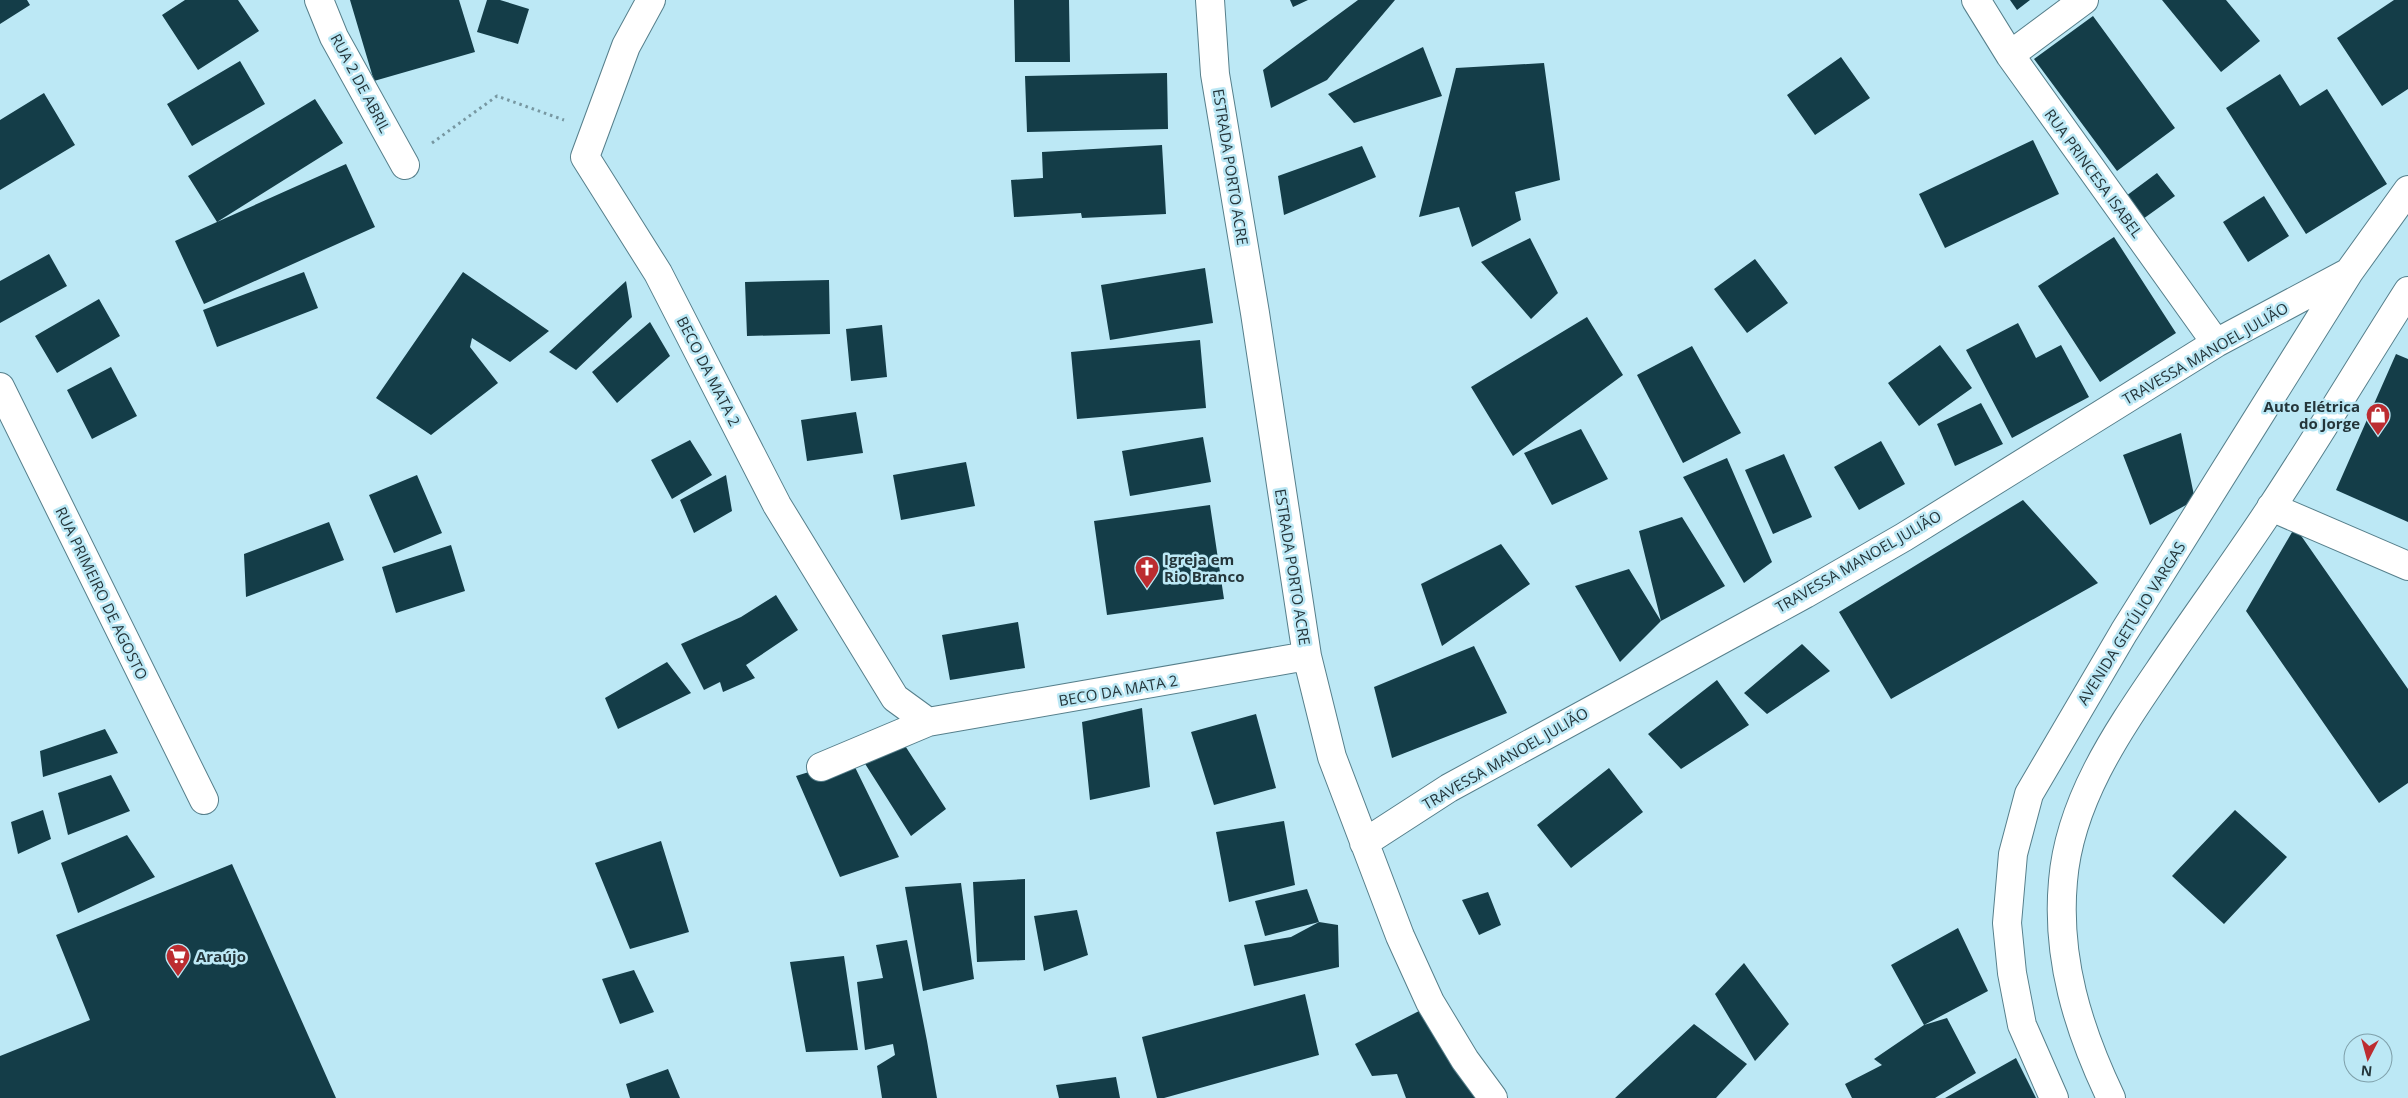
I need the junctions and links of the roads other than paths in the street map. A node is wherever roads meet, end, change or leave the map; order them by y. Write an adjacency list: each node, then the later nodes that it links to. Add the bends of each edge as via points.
1 (319, 0): 7 (street, RUA 2 DE ABRIL, via 334,37)
2 (651, 0): 16 (street, BECO DA MATA 2, via 626,46 585,157 658,272 787,522 895,698)
3 (1210, 0): 15 (street, ESTRADA PORTO ACRE, via 1216,74)
4 (1976, 0): 6 (street, RUA PRINCESA ISABEL)
5 (2084, 0): 6 (street)
6 (2010, 55): 11 (street, RUA PRINCESA ISABEL)
7 (405, 165)
8 (2408, 190): 9 (street, AVENIDA GETÚLIO VARGAS)
9 (2349, 272): 11 (street, TRAVESSA MANOEL JULIÃO); 21 (street, AVENIDA GETÚLIO VARGAS, via 2124,632 2029,794 2013,854 2007,923 2022,1025)
10 (2408, 291): 13 (street)
11 (2216, 343): 19 (street, TRAVESSA MANOEL JULIÃO, via 1904,537 1449,788)
12 (0, 387): 18 (street, RUA PRIMEIRO DE AGOSTO)
13 (2272, 507): 14 (street); 22 (street, via 2103,756 2074,823 2063,880 2066,968 2075,1009)
14 (2408, 566)
15 (1307, 656): 16 (street, BECO DA MATA 2); 19 (street, ESTRADA PORTO ACRE, via 1332,757)
16 (928, 722): 17 (street, BECO DA MATA 2)
17 (821, 767)
18 (204, 800)
19 (1364, 843): 20 (street, ESTRADA PORTO ACRE, via 1430,1002 1465,1060)
20 (1493, 1098)
21 (2054, 1098)
22 (2111, 1098)

